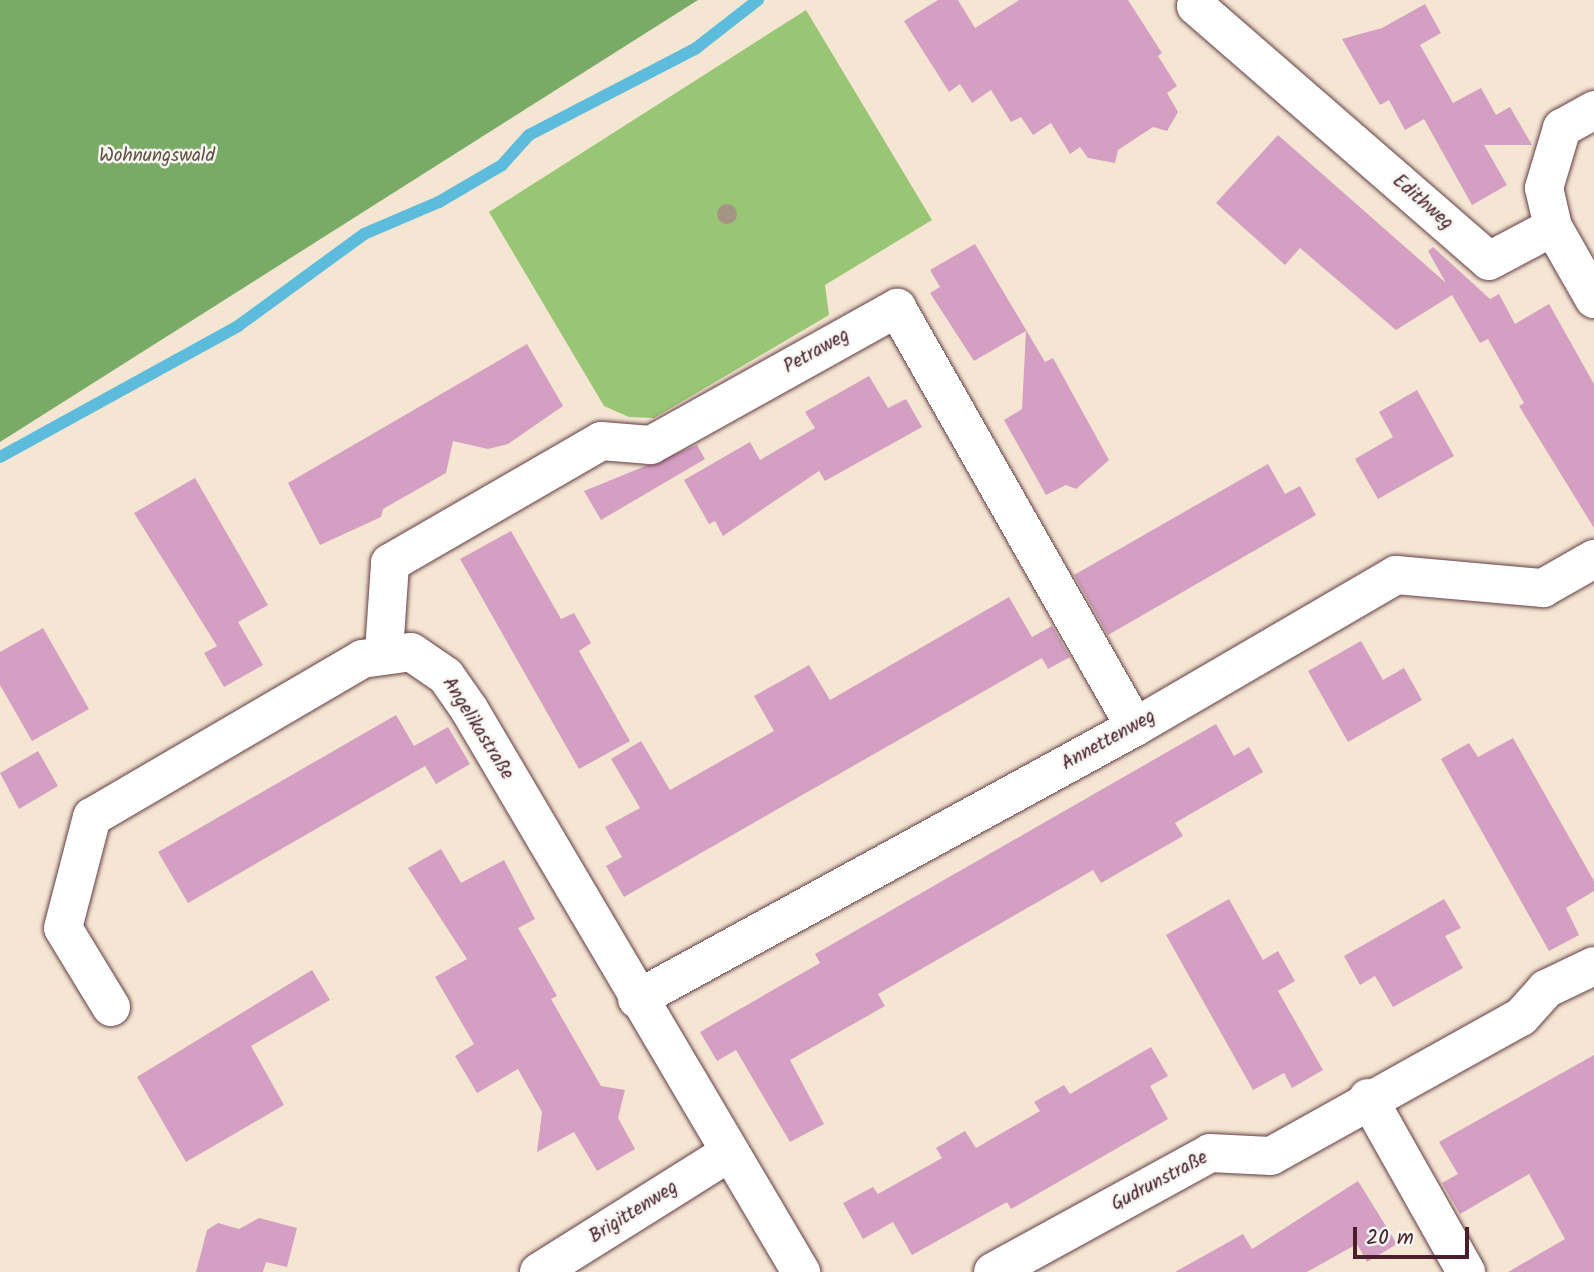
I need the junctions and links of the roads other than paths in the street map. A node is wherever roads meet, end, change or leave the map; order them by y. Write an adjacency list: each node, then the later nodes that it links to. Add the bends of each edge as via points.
1 (1195, 2): 3 (street, Edithweg, via 1489,261)
2 (1594, 110): 3 (street, via 1562,128 1544,188)
3 (1553, 227): 4 (street)
4 (1594, 299)
5 (1594, 559): 7 (street, Annettenweg, via 1544,588 1396,575)
6 (384, 652): 7 (street, Petraweg, via 390,563 601,441 651,445 897,308); 9 (street, Angelikastraße, via 411,652 446,676); 10 (street, Angelikastraße, via 362,659 92,817 63,928)
7 (1135, 727): 9 (street, Annettenweg)
8 (1594, 966): 11 (street, Gudrunstraße, via 1546,989 1521,1017)
9 (637, 999): 12 (street, Angelikastraße)
10 (110, 1007)
11 (1368, 1098): 15 (street, Gudrunstraße, via 1271,1156 1210,1153); 16 (street)
12 (729, 1153): 13 (street, Brigittenweg); 14 (street, Angelikastraße)
13 (539, 1272)
14 (801, 1272)
15 (993, 1272)
16 (1466, 1272)

